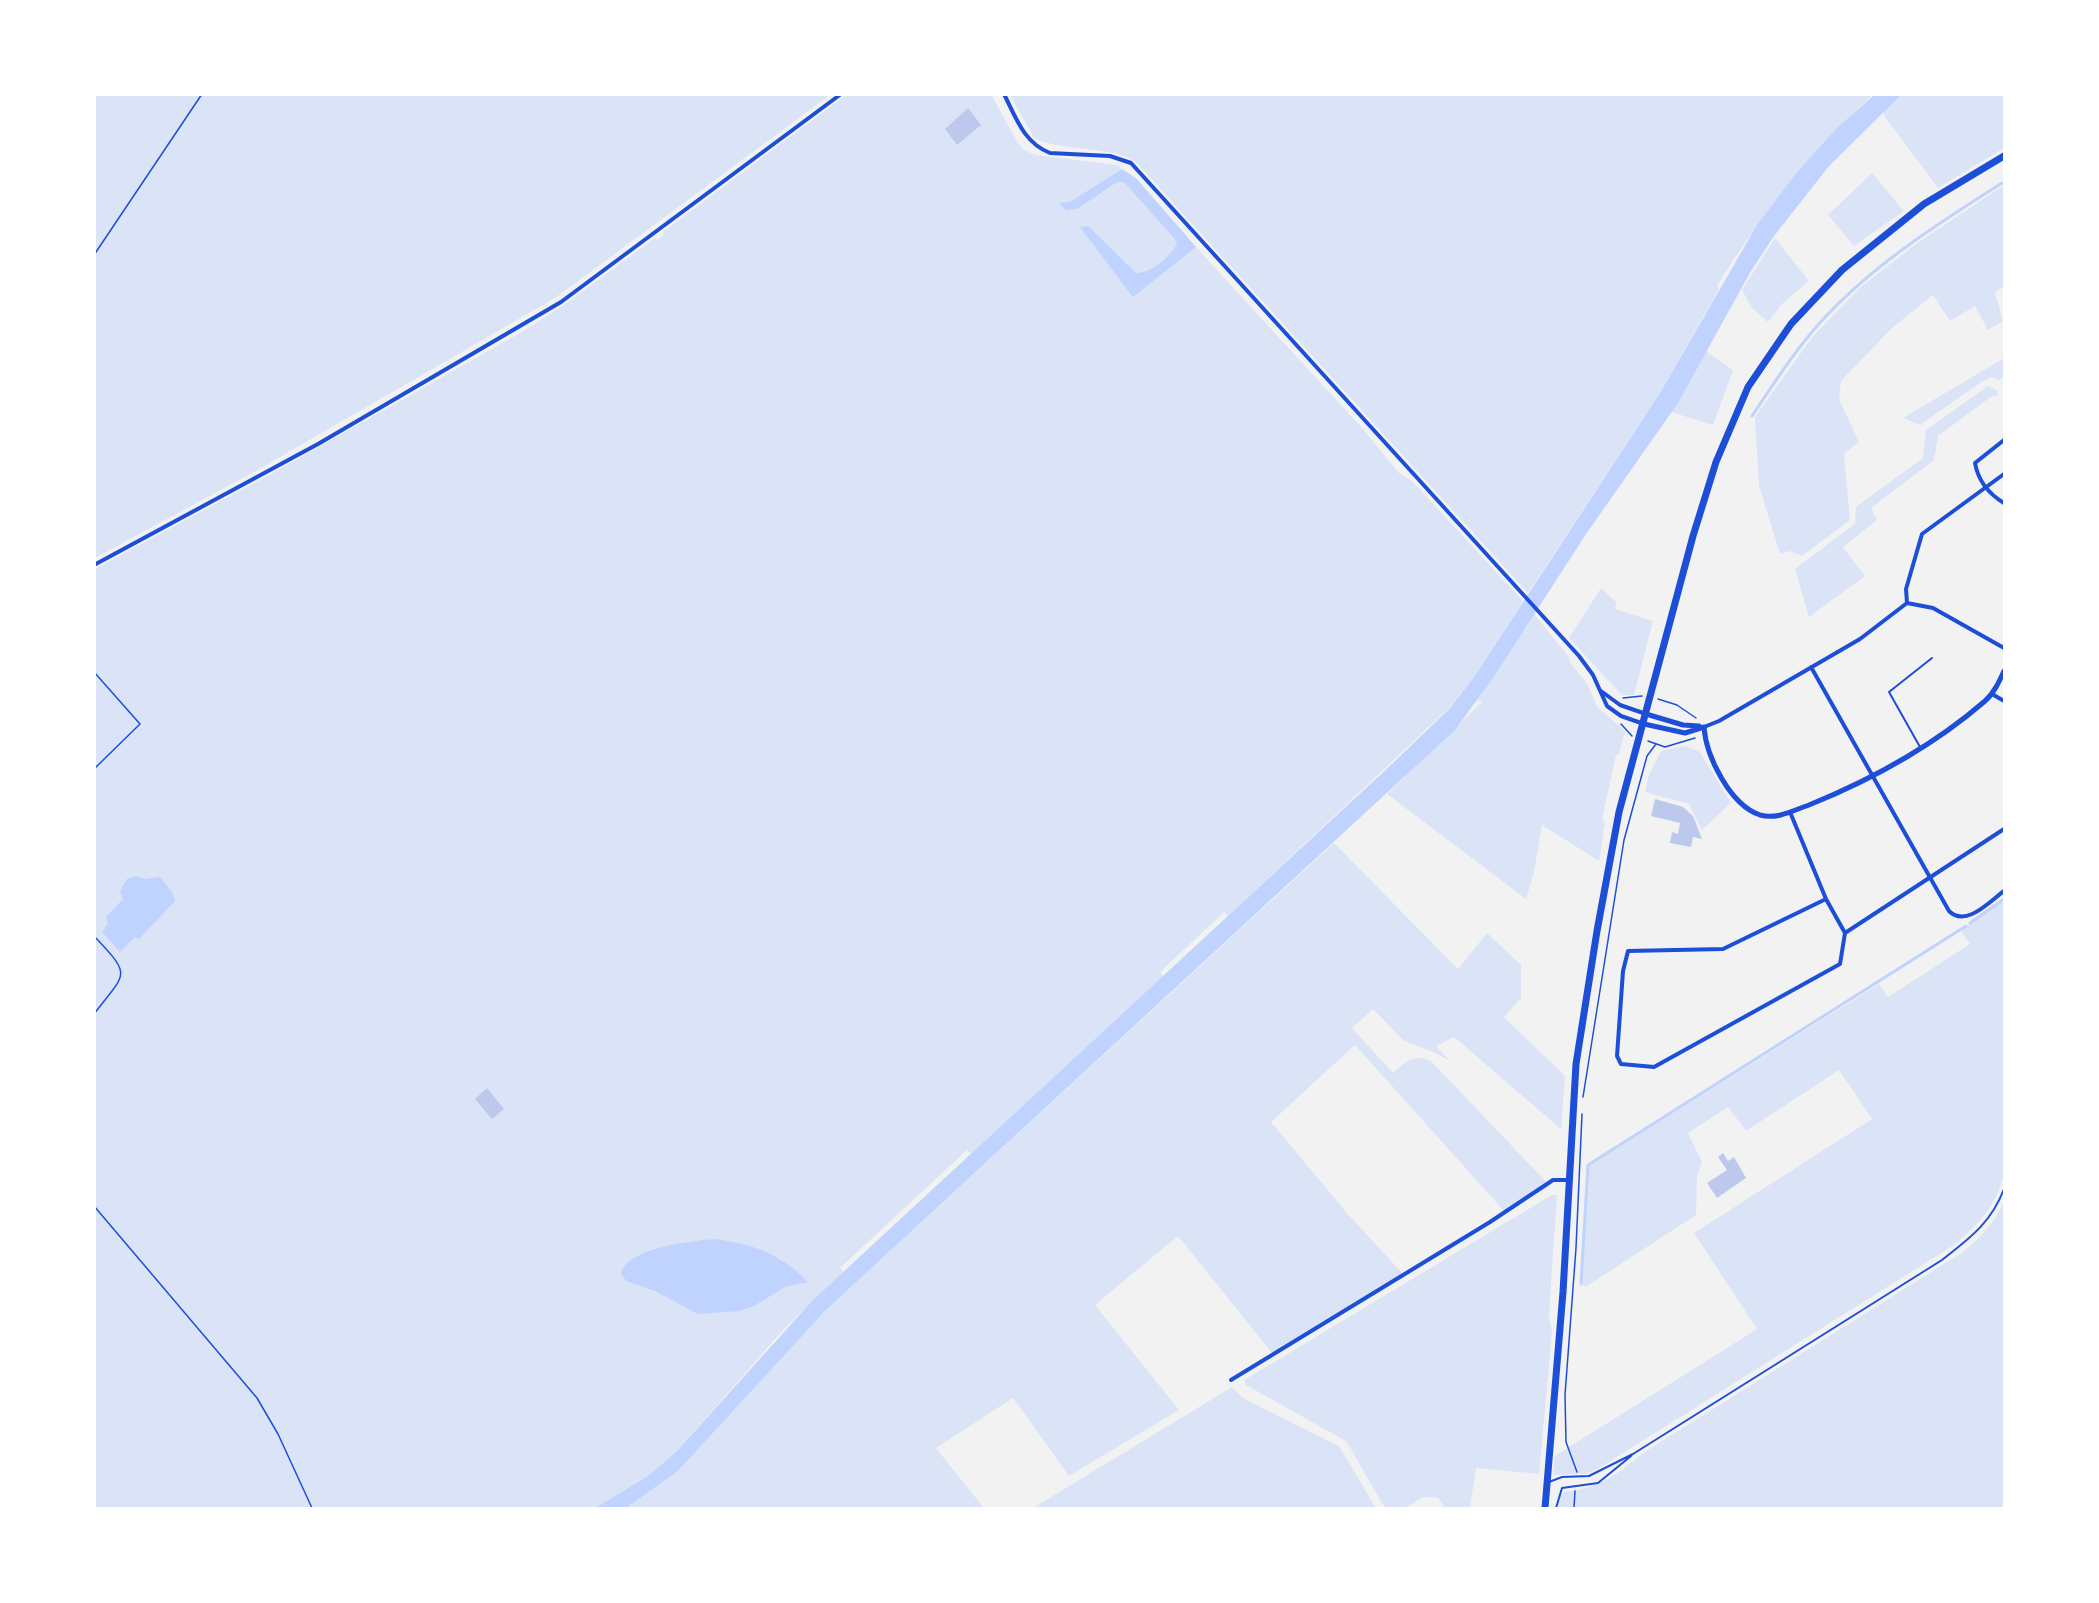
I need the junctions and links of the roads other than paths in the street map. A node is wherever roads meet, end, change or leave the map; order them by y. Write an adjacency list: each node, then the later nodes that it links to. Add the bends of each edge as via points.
1 (841, 94): 8 (street, via 561,302 288,461)
2 (1004, 94): 14 (street, via 1026,136 1041,150 1110,156 1131,163 1526,597 1587,666)
3 (2004, 156): 17 (main road, via 1924,204 1842,270 1791,324 1749,387 1724,440 1702,505)
4 (2004, 440): 6 (street, via 1975,463 1977,475)
5 (2004, 474): 6 (street)
6 (1986, 488): 7 (street); 9 (street, via 1922,534 1906,589)
7 (2004, 503)
8 (94, 565)
9 (1907, 603): 10 (street, via 1934,608); 12 (street, via 1860,639)
10 (2004, 648)
11 (1932, 658): 20 (lane, via 1889,692)
12 (1811, 667): 19 (street); 21 (street)
13 (2004, 671): 15 (street)
14 (1600, 690): 17 (street, via 1620,705); 18 (street, via 1612,711)
15 (1992, 694): 16 (street); 20 (street)
16 (2004, 701)
17 (1646, 714): 18 (main road); 19 (street)
18 (1644, 724): 19 (street, via 1685,734); 28 (main road, via 1619,812 1594,953 1576,1064)
19 (1704, 727): 22 (street, via 1710,759 1742,802 1760,815)
20 (1922, 749): 21 (street)
21 (1873, 777): 22 (street); 24 (street)
22 (1791, 812): 26 (street)
23 (2004, 829): 24 (street)
24 (1929, 879): 25 (street, via 1949,911 1959,917 1969,916); 27 (street)
25 (2004, 891)
26 (1826, 899): 27 (street); 27 (street, via 1724,949 1628,951 1617,1056 1625,1065 1654,1066 1840,964)
27 (1845, 933)
28 (1569, 1180): 30 (street, via 1553,1180); 32 (main road)
29 (2004, 1189): 31 (lane, via 1996,1211 1974,1236 1942,1260)
30 (1231, 1380)
31 (1633, 1454): 32 (lane, via 1589,1476 1562,1477); 34 (lane, via 1598,1483 1560,1490)
32 (1548, 1483): 33 (main road)
33 (1545, 1509)
34 (1556, 1509)

